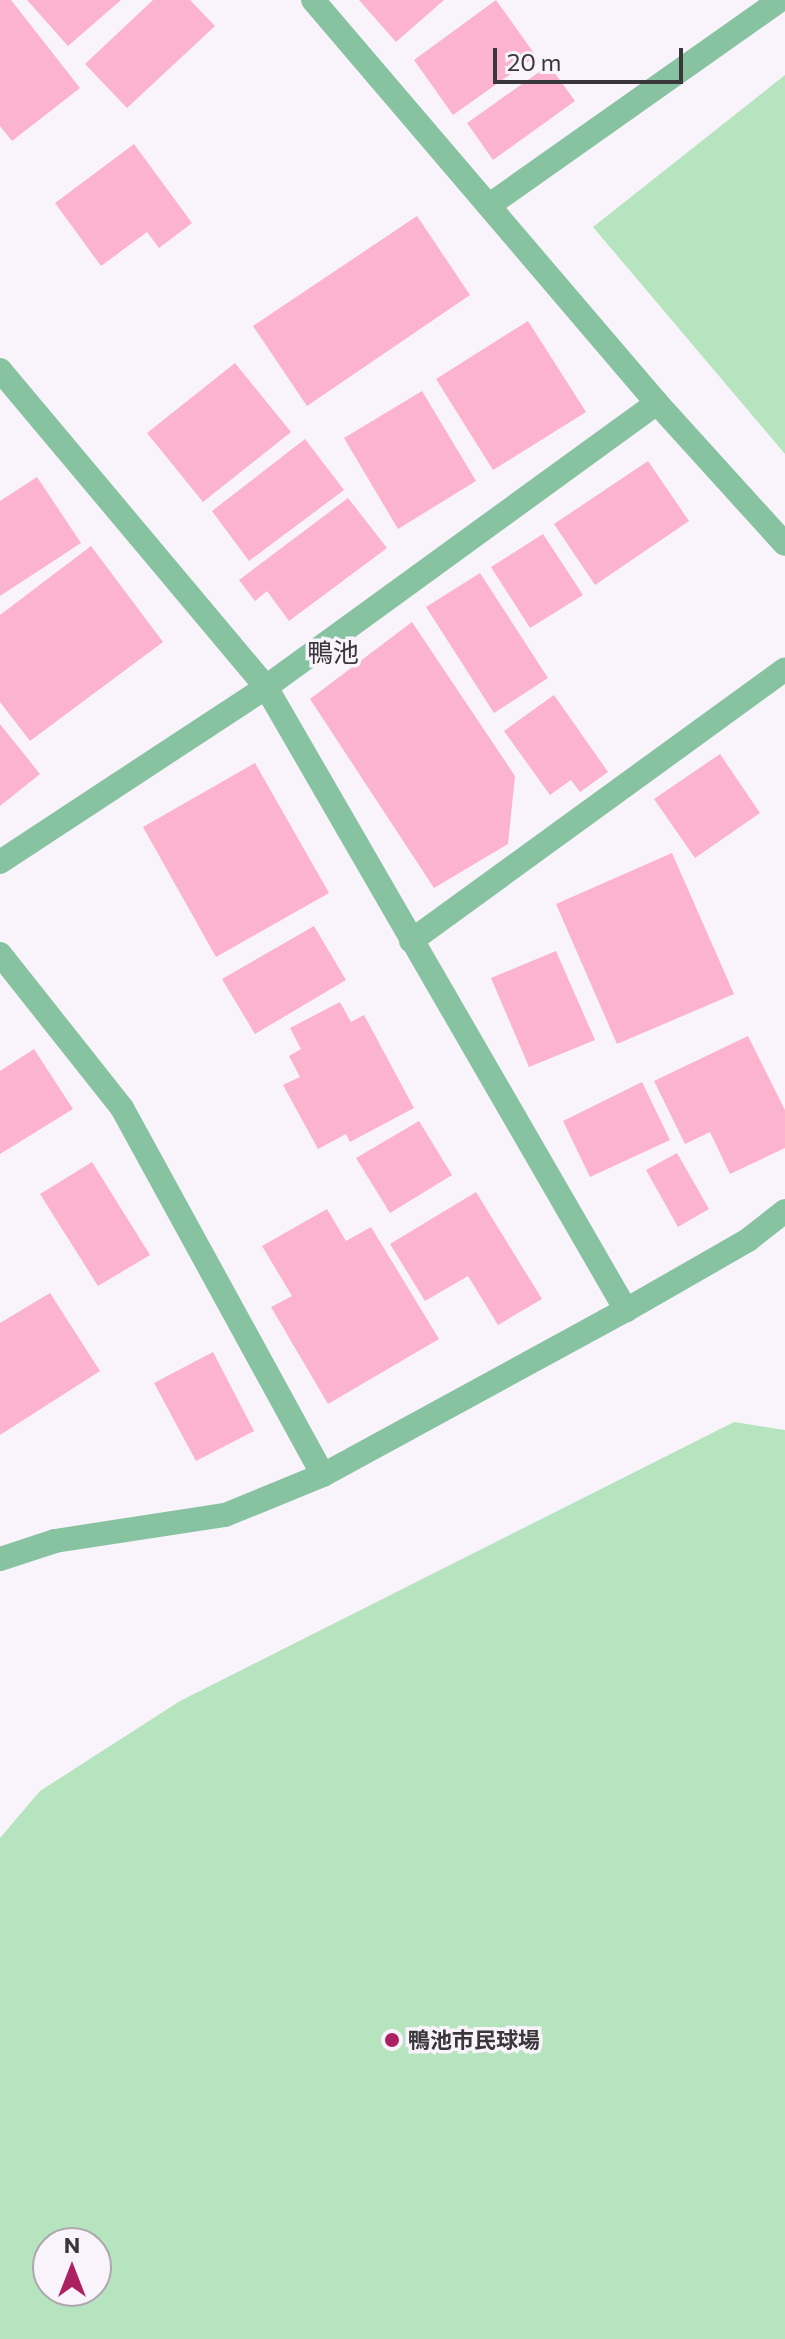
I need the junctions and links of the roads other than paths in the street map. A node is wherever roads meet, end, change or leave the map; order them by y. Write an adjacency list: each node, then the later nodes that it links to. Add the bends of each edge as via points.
1 (313, 0): 3 (street)
2 (780, 0): 3 (street)
3 (491, 204): 5 (street)
4 (0, 370): 8 (street)
5 (657, 403): 6 (street); 8 (street)
6 (785, 544)
7 (785, 669): 10 (street)
8 (266, 687): 9 (street); 10 (street)
9 (0, 862)
10 (411, 941): 13 (street)
11 (0, 954): 14 (street, via 122,1108)
12 (785, 1211): 13 (street, via 748,1240)
13 (626, 1310): 14 (street)
14 (323, 1475): 15 (street, via 225,1515 55,1541)
15 (0, 1559)

